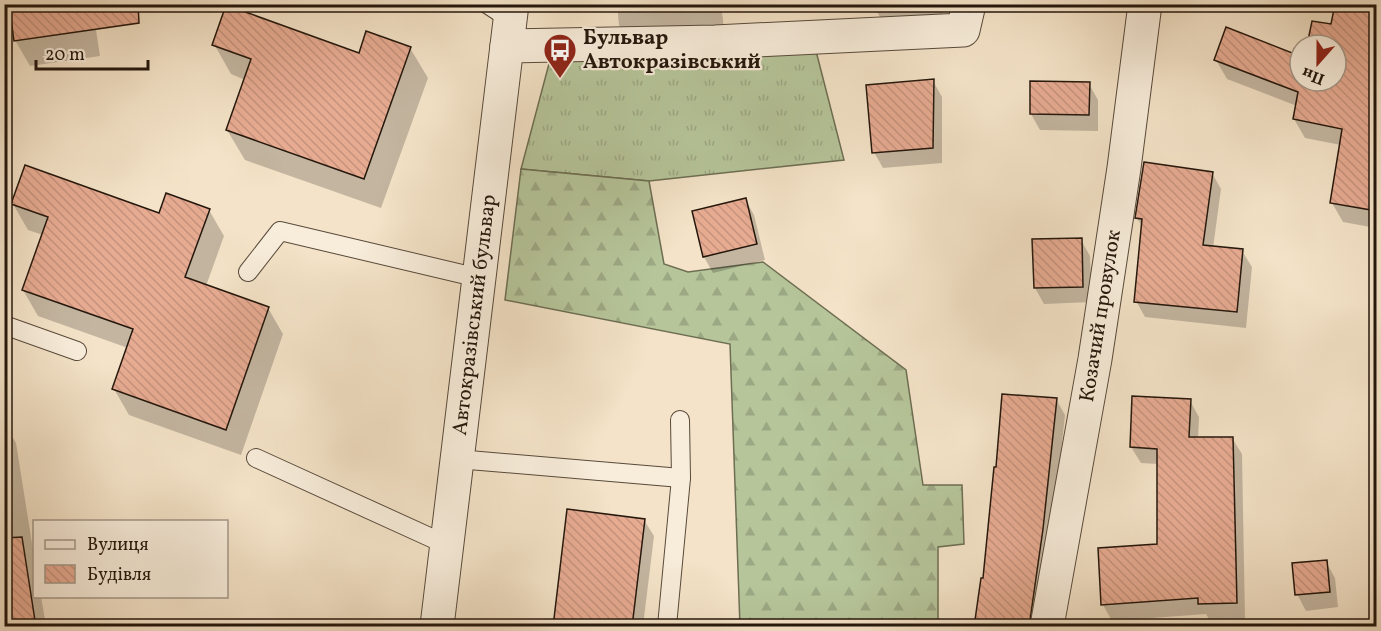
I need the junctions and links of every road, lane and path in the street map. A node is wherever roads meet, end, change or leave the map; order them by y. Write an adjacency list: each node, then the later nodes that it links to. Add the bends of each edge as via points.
1 (1145, 4): 15 (street, Козачий провулок, via 1096,348)
2 (966, 17): 3 (street, via 715,42)
3 (504, 19): 5 (street, Автокразівський бульвар)
4 (248, 272): 5 (lane, via 280,231)
5 (479, 278): 10 (street, Автокразівський бульвар)
6 (4, 324): 7 (lane)
7 (77, 351)
8 (680, 420): 11 (lane)
9 (256, 458): 12 (lane)
10 (457, 459): 11 (lane); 12 (street, Автокразівський бульвар)
11 (681, 478): 14 (lane)
12 (447, 545): 13 (street, Автокразівський бульвар)
13 (437, 627)
14 (667, 627)
15 (1047, 627)

